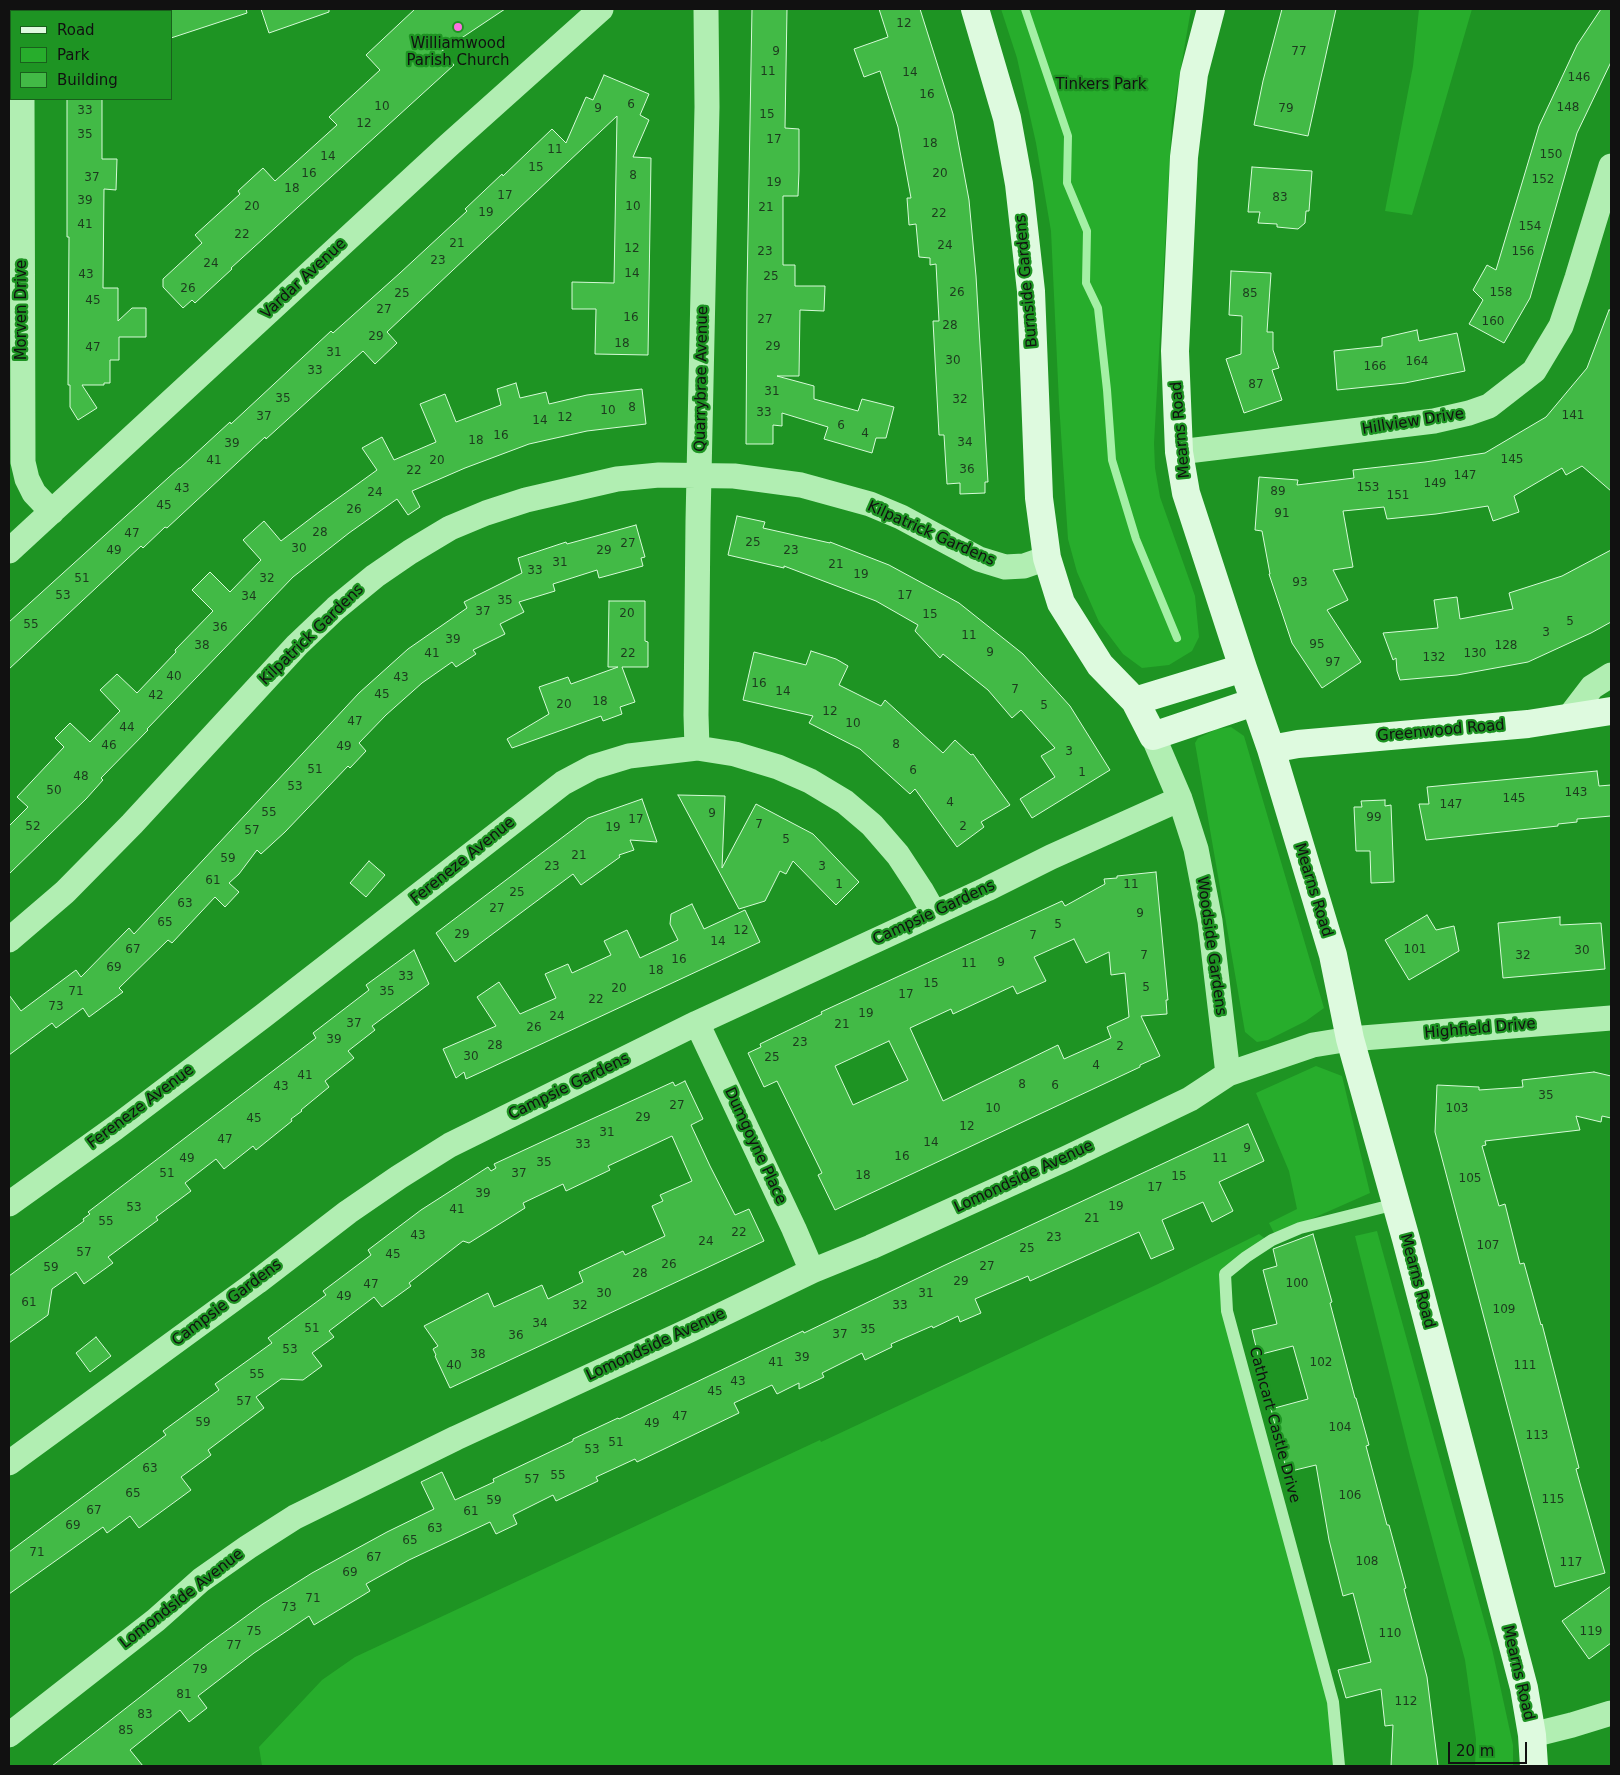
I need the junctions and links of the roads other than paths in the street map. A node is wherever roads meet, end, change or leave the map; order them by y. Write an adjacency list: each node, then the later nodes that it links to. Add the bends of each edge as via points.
1 (601, 9): 10 (street, Vardar Avenue)
2 (706, 9): 9 (street, Quarrybrae Avenue)
3 (974, 9): 12 (street, Burnside Gardens, via 1007,118 1019,184 1031,291 1039,498)
4 (1210, 9): 8 (street, Mearns Road, via 1194,74 1184,157 1175,352)
5 (22, 100): 7 (street, Morven Drive)
6 (1611, 166): 8 (street, Hillview Drive, via 1560,326 1534,371 1488,406 1434,420)
7 (15, 288): 10 (street, Morven Drive, via 23,462 34,493)
8 (1179, 452): 13 (street, Mearns Road, via 1186,493)
9 (700, 475): 12 (street, Kilpatrick Gardens, via 761,478 870,504 902,517 979,559 1005,566 1024,566); 20 (street, Quarrybrae Avenue); 24 (street, Kilpatrick Gardens, via 617,479 526,500 450,528 410,552 336,608 297,645 132,824 65,892)
10 (52, 512): 11 (street, Vardar Avenue)
11 (9, 550)
12 (1047, 558): 15 (street, via 1061,603 1075,627 1100,665)
13 (1243, 668): 15 (street); 16 (street, Mearns Road)
14 (1611, 675): 18 (street, via 1592,688)
15 (1135, 701): 19 (street)
16 (1254, 702): 19 (street); 21 (street, Mearns Road)
17 (1611, 711): 18 (street, Greenwood Road)
18 (1568, 717): 21 (street, Greenwood Road, via 1528,724)
19 (1153, 736): 22 (street, Woodside Gardens)
20 (697, 748): 23 (street, Fereneze Avenue, via 735,754 778,767 845,802 872,824 898,856); 29 (street, Fereneze Avenue, via 629,756 593,767 563,783 264,1016)
21 (1271, 749): 27 (street, Mearns Road, via 1333,955)
22 (1180, 799): 23 (street, Campsie Gardens); 28 (street, Woodside Gardens, via 1196,848 1210,922)
23 (934, 912): 26 (street, Campsie Gardens)
24 (9, 940)
25 (1611, 1018): 27 (street, Highfield Drive)
26 (697, 1023): 31 (street, Dumgoyne Place); 32 (street, Campsie Gardens, via 450,1146 399,1177)
27 (1350, 1039): 28 (street, Lomondside Avenue, via 1313,1045); 30 (street, Mearns Road)
28 (1228, 1074): 31 (street, Lomondside Avenue, via 1190,1099 1067,1158)
29 (9, 1204)
30 (1396, 1204): 35 (street, Mearns Road, via 1524,1688); 36 (lane, Cathcart Castle Drive, via 1300,1228 1272,1240 1224,1274 1226,1312 1333,1702)
31 (812, 1271): 34 (street, Lomondside Avenue, via 295,1517 201,1580 156,1620)
32 (9, 1463)
33 (1611, 1712): 35 (street)
34 (9, 1735)
35 (1532, 1735): 37 (street, Mearns Road)
36 (1339, 1766)
37 (1534, 1766)

